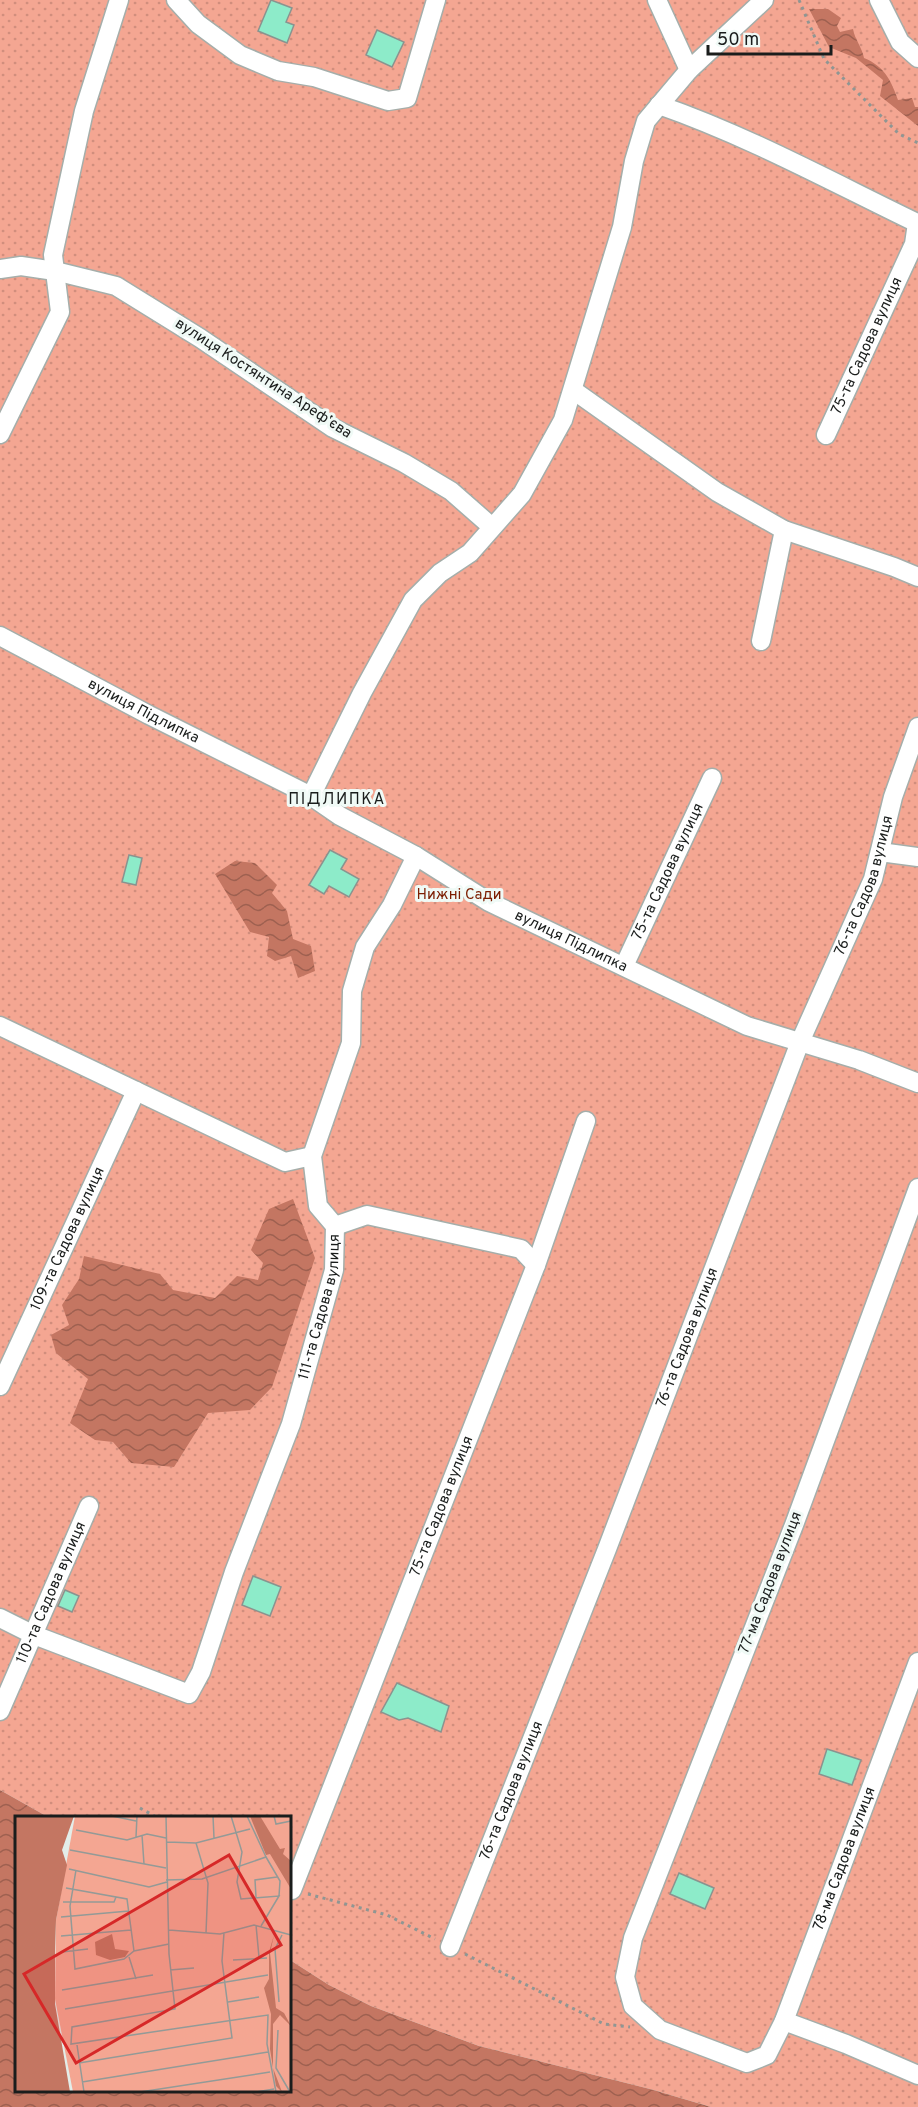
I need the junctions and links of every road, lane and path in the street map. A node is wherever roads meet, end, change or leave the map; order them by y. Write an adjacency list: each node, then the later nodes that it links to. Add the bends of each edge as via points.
1 (119, 0): 14 (street, via 84,111 53,255)
2 (176, 0): 3 (street, via 198,24 240,55 278,71 314,77 388,101 407,98)
3 (436, 0)
4 (657, 0): 9 (street)
5 (764, 0): 9 (street)
6 (799, 0): 11 (path, via 824,58 899,134)
7 (879, 0): 8 (street, via 900,42)
8 (918, 58)
9 (689, 70): 10 (street)
10 (659, 105): 12 (street, via 755,145); 15 (street, via 646,122 634,161 622,227)
11 (918, 143)
12 (918, 223): 17 (street, 75-та Садова вулиця, via 914,244)
13 (0, 269): 14 (street, вулиця Костянтина Арефʼєва, via 21,266)
14 (55, 271): 16 (street, via 60,312); 18 (street, вулиця Костянтина Арефʼєва, via 116,285 333,428 451,491)
15 (573, 390): 18 (street, via 563,420 522,494); 19 (street, via 717,492)
16 (0, 434)
17 (826, 435)
18 (492, 528): 25 (street, via 470,553 440,573 413,600)
19 (784, 530): 20 (street); 22 (street)
20 (918, 577)
21 (0, 636): 25 (street, вулиця Підлипка)
22 (761, 641)
23 (918, 727): 26 (street, 76-та Садова вулиця, via 893,797)
24 (712, 778): 29 (street, 75-та Садова вулиця)
25 (311, 796): 27 (street, вулиця Підлипка)
26 (880, 852): 28 (street); 31 (street, 76-та Садова вулиця, via 873,879)
27 (416, 856): 29 (street, вулиця Підлипка, via 489,902); 35 (street, 111-та Садова вулиця, via 392,905 365,947 352,991 351,1043)
28 (918, 857)
29 (624, 966): 31 (street, вулиця Підлипка, via 747,1026)
30 (0, 1026): 33 (street)
31 (800, 1042): 32 (street); 48 (street, 76-та Садова вулиця)
32 (918, 1083)
33 (136, 1091): 35 (street, via 285,1162); 39 (street, 109-та Садова вулиця)
34 (586, 1121): 38 (street, 75-та Садова вулиця)
35 (312, 1156): 37 (street, 111-та Садова вулиця, via 318,1206)
36 (918, 1188): 50 (street, 77-ма Садова вулиця, via 794,1525 633,1938 625,1977 633,2006)
37 (335, 1226): 38 (street, via 367,1215 521,1249); 42 (street, 111-та Садова вулиця, via 334,1270 291,1424 234,1572 201,1672 189,1694)
38 (536, 1265): 47 (street, 75-та Садова вулиця)
39 (0, 1386)
40 (89, 1506): 42 (street, 110-та Садова вулиця)
41 (0, 1618): 42 (street)
42 (34, 1635): 44 (street, 110-та Садова вулиця)
43 (918, 1662): 49 (street, 78-ма Садова вулиця)
44 (0, 1711)
45 (140, 1808): 46 (path)
46 (154, 1816)
47 (292, 1890): 48 (path, via 387,1915)
48 (450, 1947): 50 (path, via 604,2024)
49 (784, 2021): 50 (street, 78-ма Садова вулиця, via 767,2055 747,2063); 51 (street)
50 (660, 2030)
51 (918, 2075)

